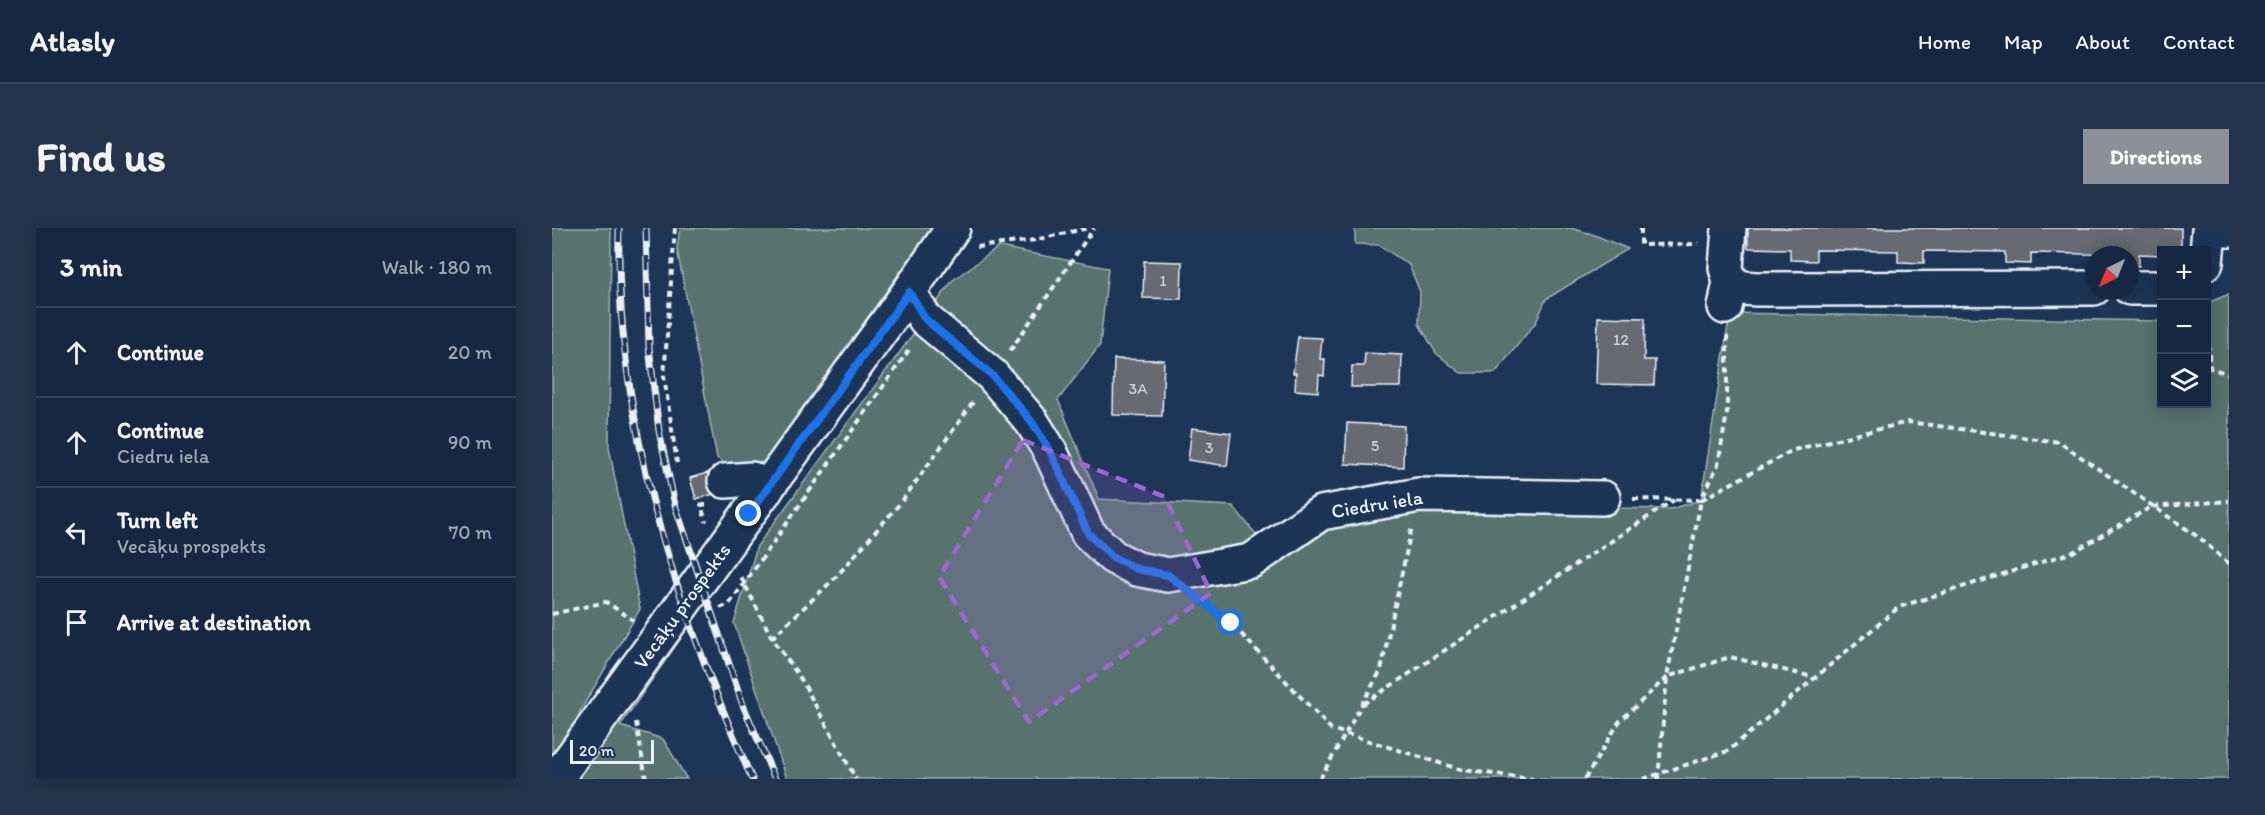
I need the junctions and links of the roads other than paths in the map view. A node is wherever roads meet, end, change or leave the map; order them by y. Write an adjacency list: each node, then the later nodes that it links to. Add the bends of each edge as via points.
1 (2215, 230): 4 (street)
2 (1729, 236): 5 (street, via 1727,295 1743,288)
3 (959, 238): 8 (street, Vecāķu prospekts)
4 (2211, 246)
5 (2085, 288)
6 (2139, 288): 7 (street)
7 (2157, 288)
8 (913, 300): 10 (street, Vecāķu prospekts); 11 (street, Ciedru iela, via 925,319 992,375 1032,422 1050,451 1088,533 1113,557 1137,569 1168,575 1251,561 1321,513 1419,495)
9 (725, 482): 10 (street, via 752,479)
10 (766, 490): 12 (street, Vecāķu prospekts)
11 (1603, 498)
12 (556, 779)

